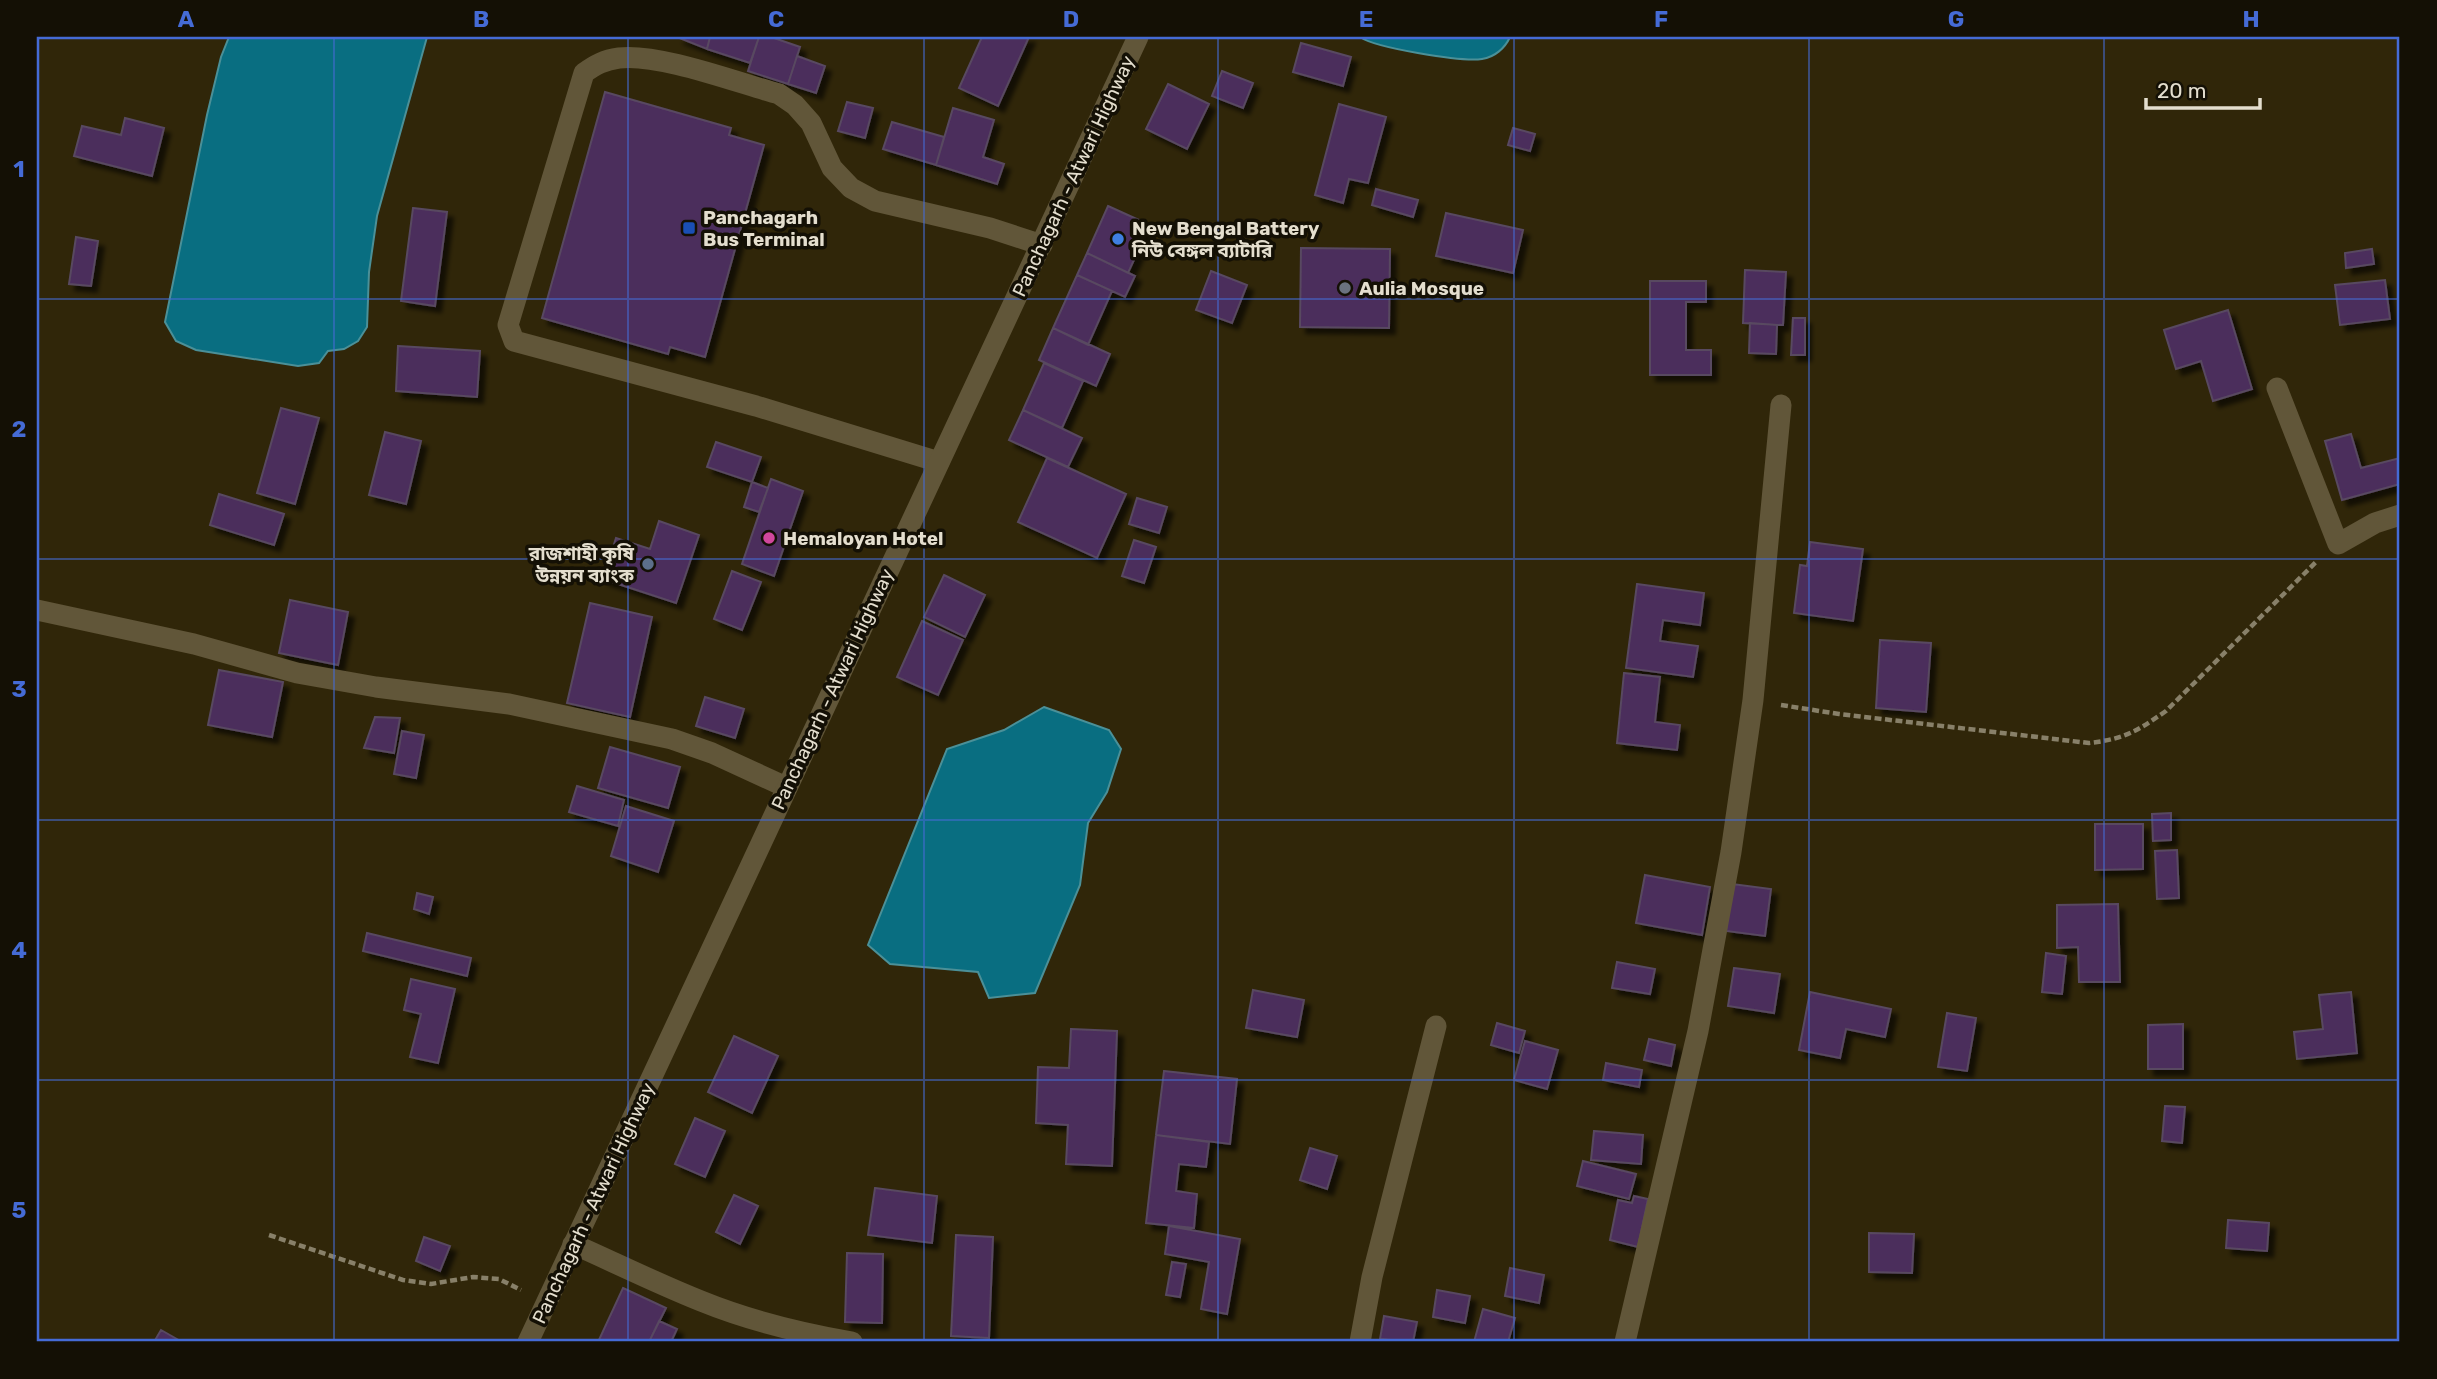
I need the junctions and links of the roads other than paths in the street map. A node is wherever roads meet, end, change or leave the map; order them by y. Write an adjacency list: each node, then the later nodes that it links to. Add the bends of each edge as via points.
1 (1138, 37): 2 (street, Panchagarh - Atwari Highway)
2 (1042, 245): 5 (street, Panchagarh - Atwari Highway); 5 (street, via 874,201 850,188 832,168 811,123 779,94 654,59 599,62 584,73 508,325 514,341 756,406)
3 (2277, 388): 6 (street, via 2338,544)
4 (1781, 405): 14 (street, via 1753,700 1731,852 1698,1031)
5 (939, 462): 8 (street, Panchagarh - Atwari Highway)
6 (2400, 515)
7 (37, 610): 8 (street, via 194,644 297,673 509,704 672,739)
8 (786, 787): 10 (street, Panchagarh - Atwari Highway)
9 (1436, 1026): 13 (street)
10 (573, 1244): 11 (street, Panchagarh - Atwari Highway); 12 (street, via 702,1302 792,1331)
11 (528, 1342)
12 (852, 1342)
13 (1360, 1342)
14 (1625, 1342)

